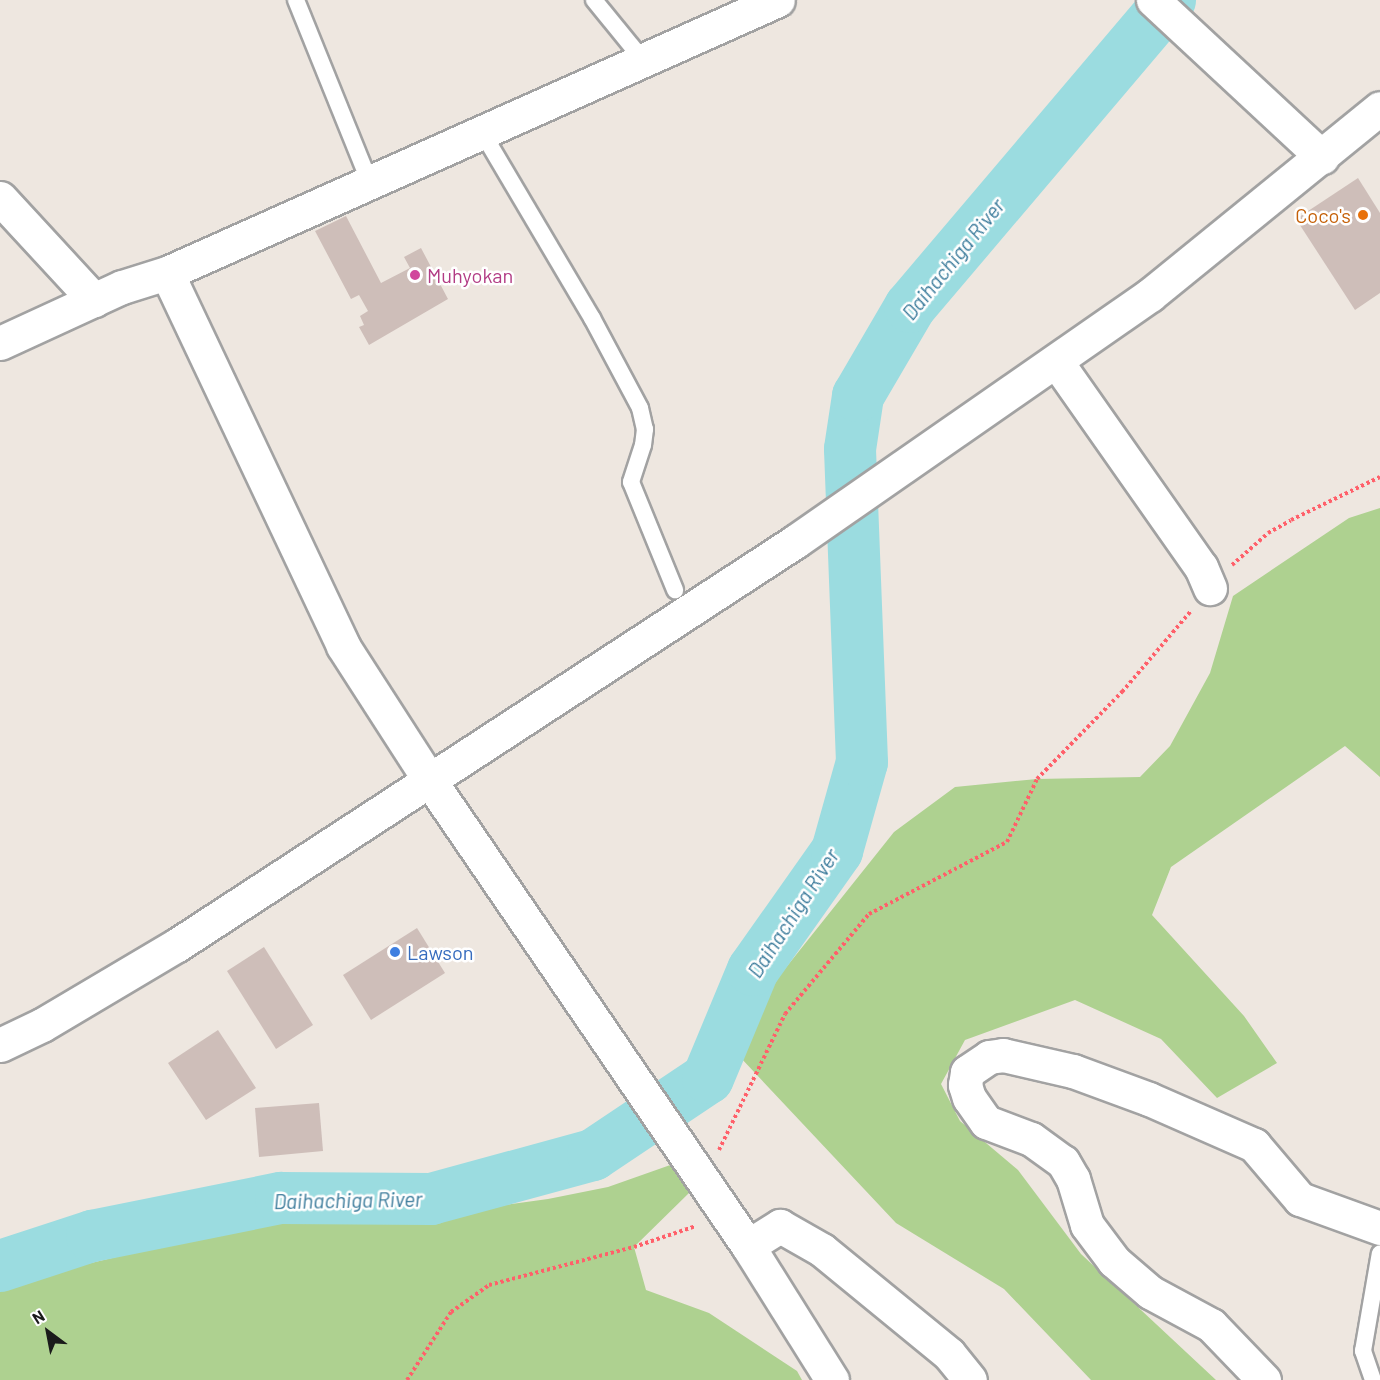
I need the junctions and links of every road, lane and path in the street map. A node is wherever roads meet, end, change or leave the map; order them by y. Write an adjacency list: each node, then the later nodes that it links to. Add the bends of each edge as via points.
1 (296, 0): 9 (lane)
2 (594, 0): 5 (lane)
3 (778, 0): 5 (street)
4 (1153, 0): 8 (street)
5 (643, 60): 7 (street)
6 (1380, 108): 8 (street)
7 (482, 132): 9 (street); 17 (lane, via 592,318 640,408 645,429 631,482)
8 (1322, 157): 14 (street, via 1150,295)
9 (370, 183): 11 (street)
10 (0, 198): 12 (street)
11 (167, 273): 12 (street); 18 (street, via 343,646)
12 (94, 300): 13 (street)
13 (0, 343)
14 (1056, 361): 16 (street, via 1201,567); 18 (street, via 796,541)
15 (1380, 477): 16 (path, via 1268,533)
16 (1210, 588): 20 (path, via 1122,692 1037,779 1007,842 869,914 785,1014)
17 (675, 590)
18 (428, 778): 19 (street, via 177,945 42,1025); 20 (street)
19 (0, 1045)
20 (705, 1182): 22 (street); 24 (path, via 692,1230 489,1285 451,1312)
21 (1380, 1228): 27 (street, via 1300,1199 1254,1144 1149,1099 1073,1071 1004,1055 988,1057 967,1072 964,1085 986,1122 1030,1139 1063,1162 1073,1179 1087,1225 1114,1262 1150,1292 1211,1325)
22 (748, 1246): 25 (street); 26 (street, via 780,1226 822,1250 949,1354)
23 (1380, 1253): 28 (lane, via 1363,1351)
24 (407, 1380)
25 (832, 1380)
26 (970, 1380)
27 (1264, 1380)
28 (1373, 1380)

